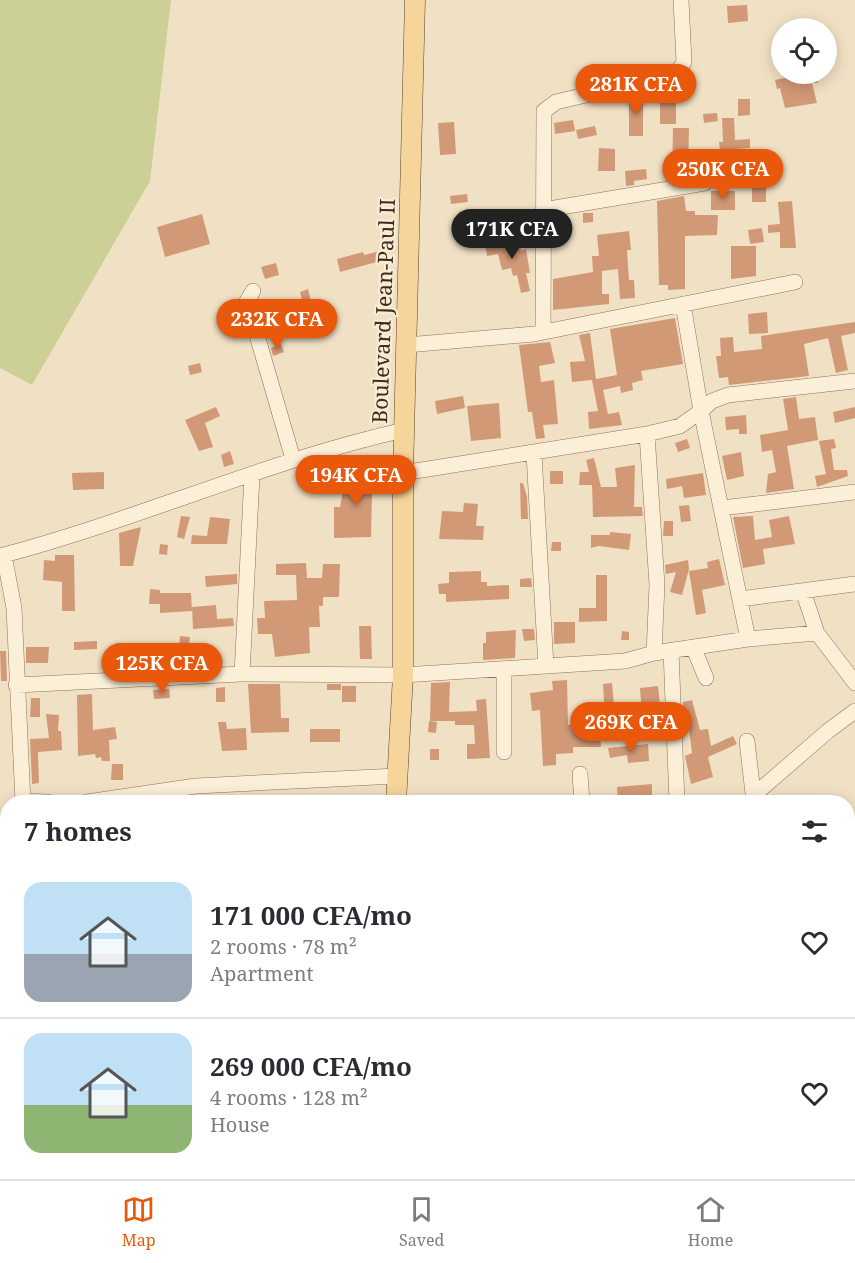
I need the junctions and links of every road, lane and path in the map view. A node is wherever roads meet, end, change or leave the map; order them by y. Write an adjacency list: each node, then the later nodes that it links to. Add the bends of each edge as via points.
1 (415, 0): 9 (main road, Boulevard Jean-Paul II)
2 (681, 0): 4 (street, via 684,62 679,70 556,102 544,111)
3 (705, 183): 4 (street)
4 (543, 210): 8 (street)
5 (795, 282): 7 (street)
6 (253, 291): 15 (street, via 247,302)
7 (683, 304): 8 (street); 11 (street)
8 (543, 332): 9 (street)
9 (407, 345): 12 (main road, Boulevard Jean-Paul II)
10 (855, 381): 11 (street, via 728,394)
11 (700, 411): 13 (street, via 680,426); 19 (street)
12 (404, 430): 15 (street); 16 (main road, Boulevard Jean-Paul II)
13 (646, 434): 14 (street); 28 (street, via 657,585)
14 (534, 454): 16 (street); 29 (street)
15 (293, 459): 17 (street)
16 (403, 473): 32 (main road, Boulevard Jean-Paul II)
17 (252, 475): 20 (street); 31 (street)
18 (855, 492): 19 (street)
19 (722, 508): 23 (street)
20 (2, 555): 35 (street, via 14,608)
21 (855, 584): 22 (street)
22 (803, 591): 23 (street); 24 (street)
23 (740, 599): 25 (street)
24 (817, 633): 25 (street); 34 (street)
25 (747, 639): 26 (street)
26 (694, 649): 27 (street); 33 (street)
27 (671, 651): 28 (street); 45 (street)
28 (654, 653): 29 (street, via 625,661)
29 (546, 666): 30 (street)
30 (504, 669): 32 (street); 38 (street)
31 (242, 674): 32 (street); 35 (street)
32 (403, 675): 40 (main road, Boulevard Jean-Paul II)
33 (706, 678)
34 (855, 683)
35 (16, 685): 41 (street)
36 (855, 711): 47 (street, via 828,730)
37 (747, 741): 46 (street)
38 (504, 752)
39 (580, 774): 44 (street)
40 (397, 776): 42 (street, via 196,786); 43 (main road, Boulevard Jean-Paul II)
41 (23, 795)
42 (135, 795)
43 (396, 795)
44 (582, 795)
45 (677, 795)
46 (754, 795)
47 (758, 795)

